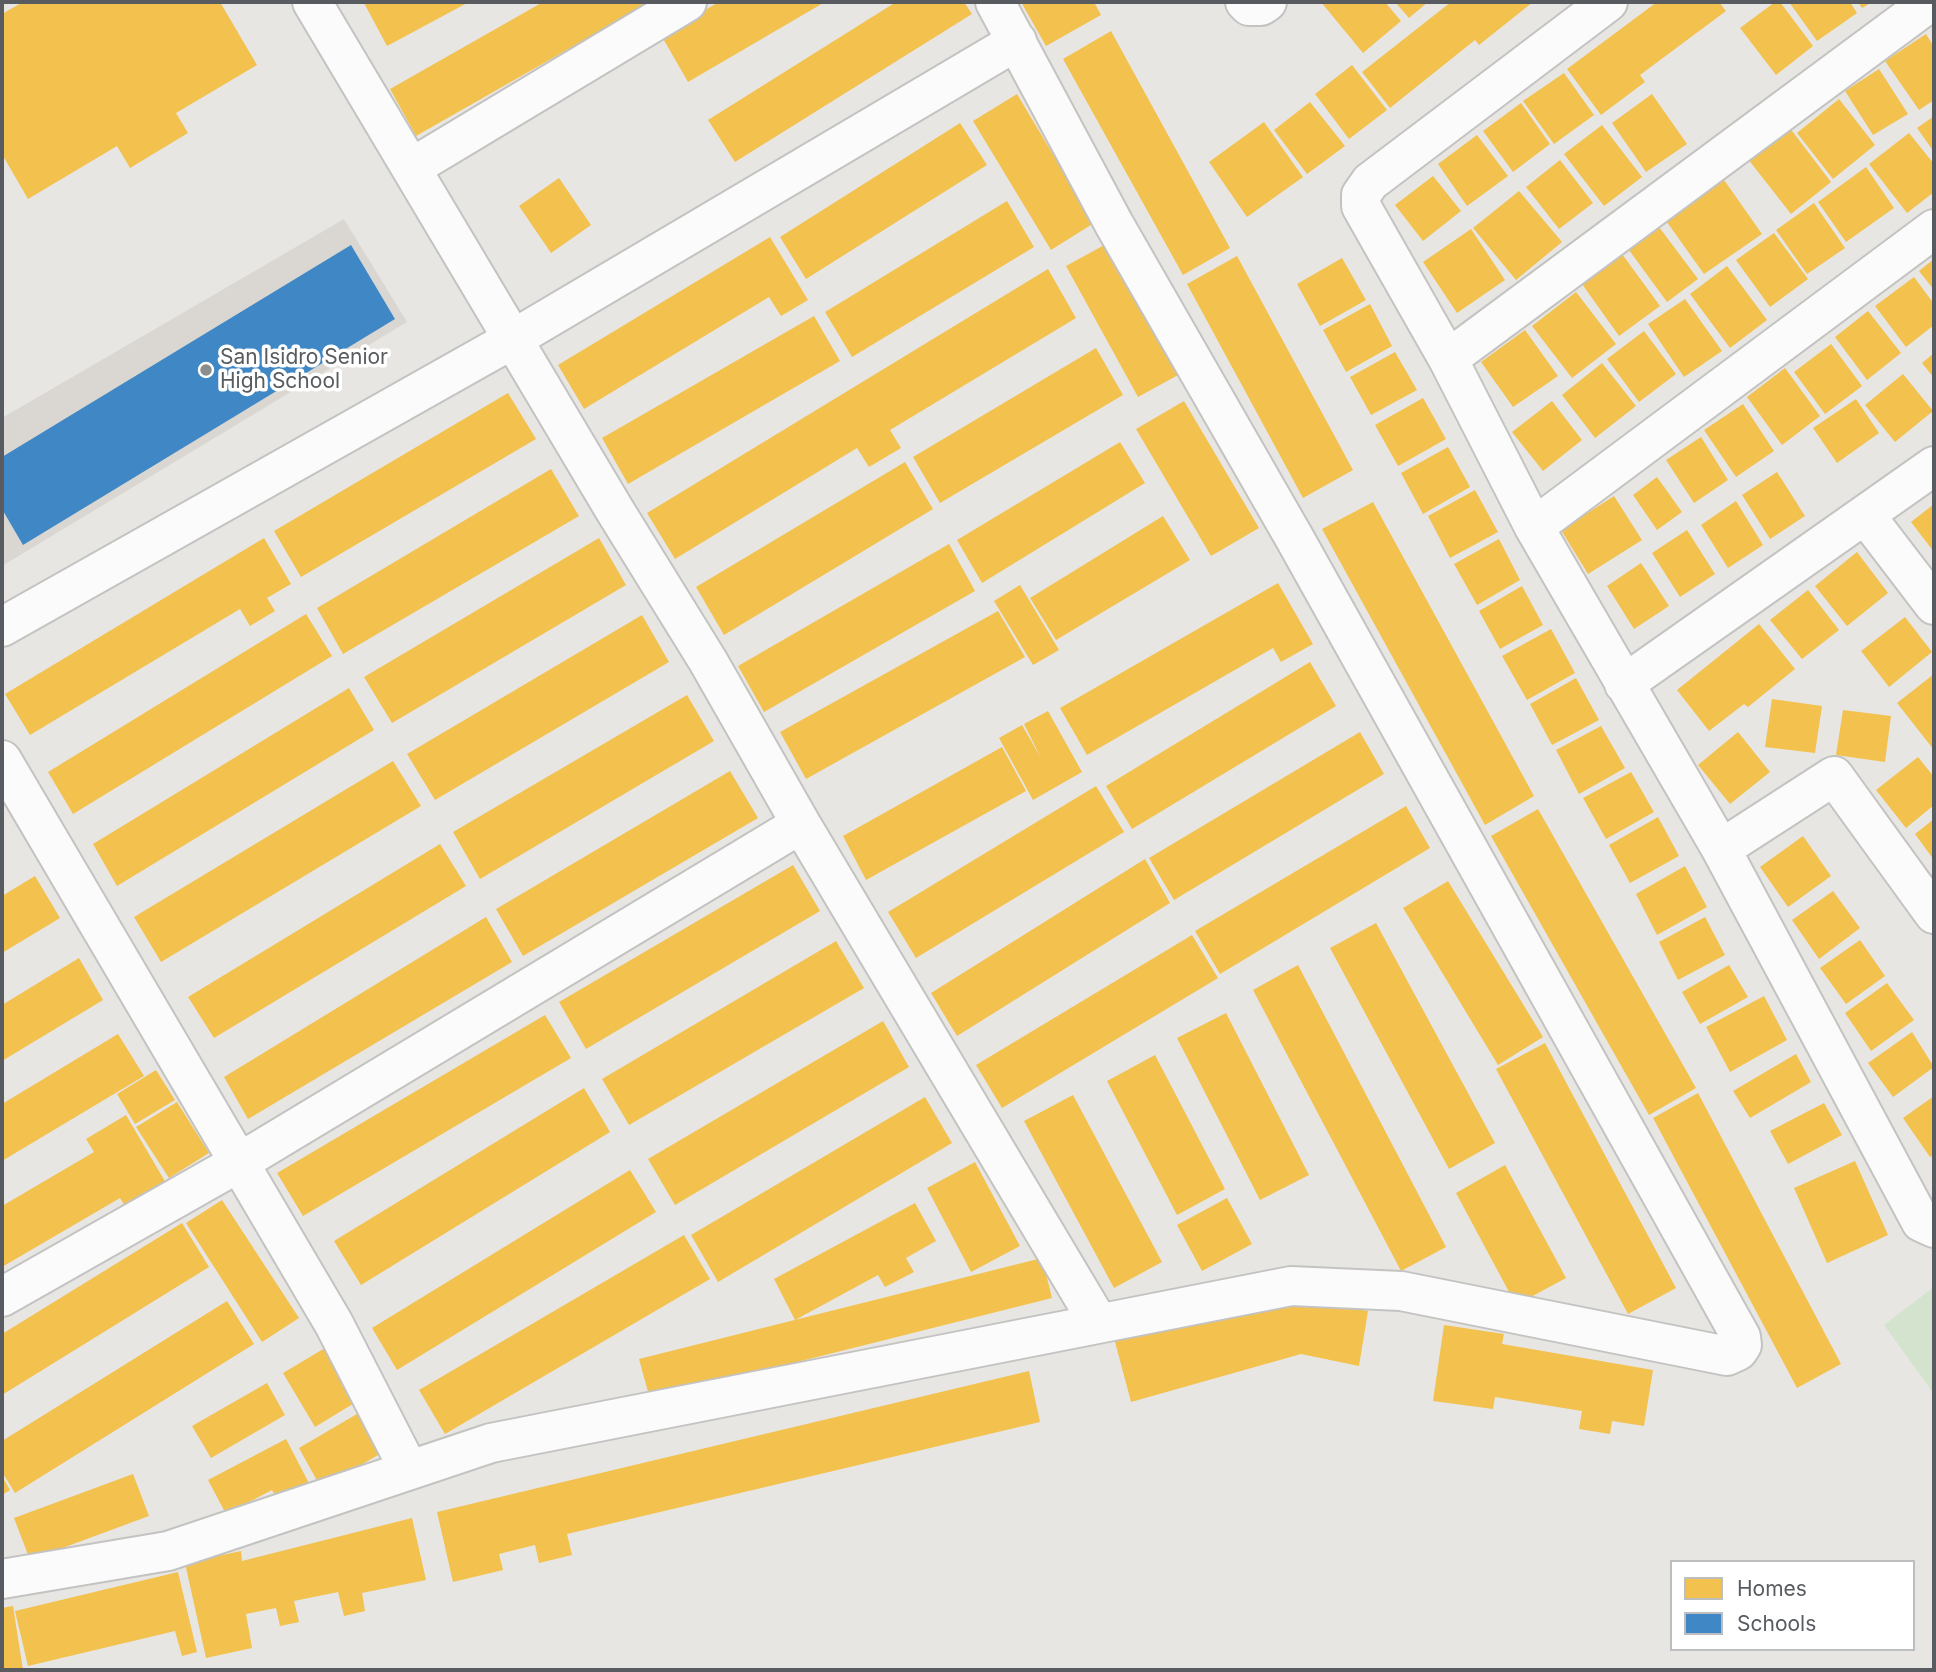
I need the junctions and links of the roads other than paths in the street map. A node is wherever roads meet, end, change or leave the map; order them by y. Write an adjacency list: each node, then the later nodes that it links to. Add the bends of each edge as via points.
1 (687, 2): 9 (street)
2 (995, 2): 8 (street)
3 (1245, 2): 4 (street, via 1261,6)
4 (1267, 2)
5 (1608, 2): 12 (street, via 1370,182 1360,195 1361,206)
6 (1930, 2): 12 (street)
7 (323, 5): 9 (street)
8 (1017, 41): 11 (street); 26 (street, via 1114,224 1742,1345 1727,1356 1402,1291 1291,1286)
9 (411, 167): 11 (street)
10 (1934, 229): 15 (street)
11 (513, 339): 17 (street); 20 (street)
12 (1448, 359): 15 (street)
13 (1934, 466): 14 (street)
14 (1867, 516): 16 (street); 18 (street)
15 (1534, 527): 18 (street)
16 (1934, 605)
17 (2, 627)
18 (1625, 684): 21 (street)
19 (2, 760): 23 (street)
20 (801, 824): 23 (street); 26 (street)
21 (1721, 849): 22 (street, via 1833,776); 24 (street, via 1920,1222)
22 (1934, 914)
23 (240, 1162): 25 (street); 27 (street, via 334,1324)
24 (1934, 1228)
25 (2, 1297)
26 (1098, 1322): 27 (street, via 491,1443)
27 (409, 1470): 28 (street, via 168,1551)
28 (2, 1579)

